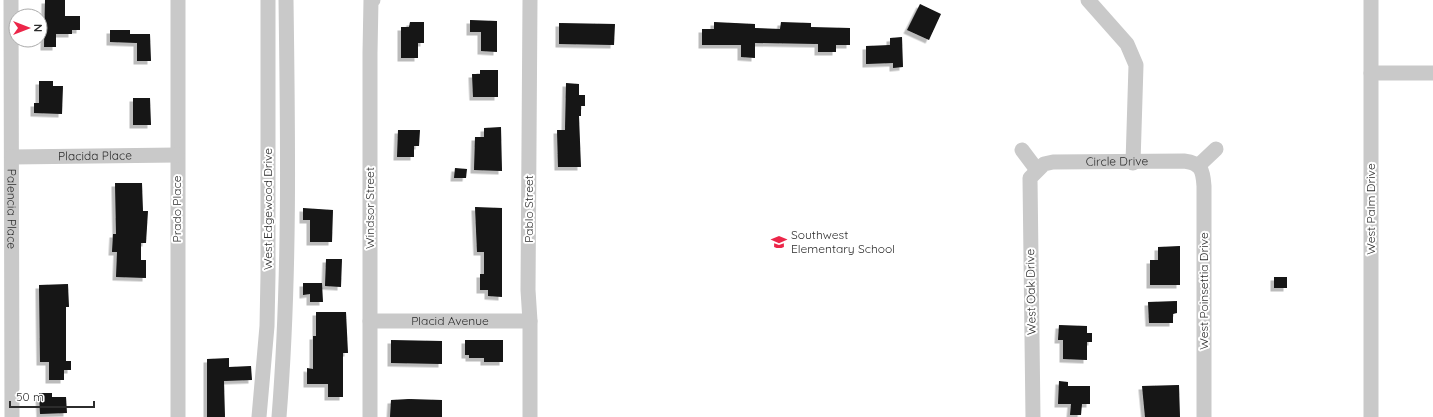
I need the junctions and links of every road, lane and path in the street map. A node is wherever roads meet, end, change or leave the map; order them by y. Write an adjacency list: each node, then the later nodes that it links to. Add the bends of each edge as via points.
1 (11, 0): 14 (street, Palencia Place)
2 (178, 0): 13 (street, Prado Place)
3 (268, 0): 22 (street, West Edgewood Drive, via 267,326)
4 (286, 0): 23 (street, West Edgewood Drive, via 286,244)
5 (372, 0): 19 (street, Windsor Street)
6 (530, 0): 18 (street, Pablo Street)
7 (1088, 0): 15 (street, via 1127,44 1136,65)
8 (1371, 0): 9 (street, West Palm Drive)
9 (1371, 73): 10 (street); 28 (street, West Palm Drive)
10 (1433, 73)
11 (1216, 149): 16 (street)
12 (1022, 150): 17 (street)
13 (177, 155): 14 (street, Placida Place); 21 (street, Prado Place)
14 (12, 157): 20 (street, Palencia Place)
15 (1133, 163): 16 (street, Circle Drive, via 1184,161 1193,162); 17 (street, Circle Drive, via 1053,162 1044,164)
16 (1198, 166): 27 (street, West Poinsettia Drive, via 1203,175 1204,186)
17 (1037, 170): 26 (street, West Oak Drive, via 1030,178 1029,193)
18 (530, 320): 19 (street, Placid Avenue); 25 (street, Pablo Street)
19 (370, 321): 24 (street, Windsor Street)
20 (12, 417)
21 (178, 417)
22 (259, 417)
23 (279, 417)
24 (370, 417)
25 (530, 417)
26 (1033, 417)
27 (1204, 417)
28 (1370, 417)

